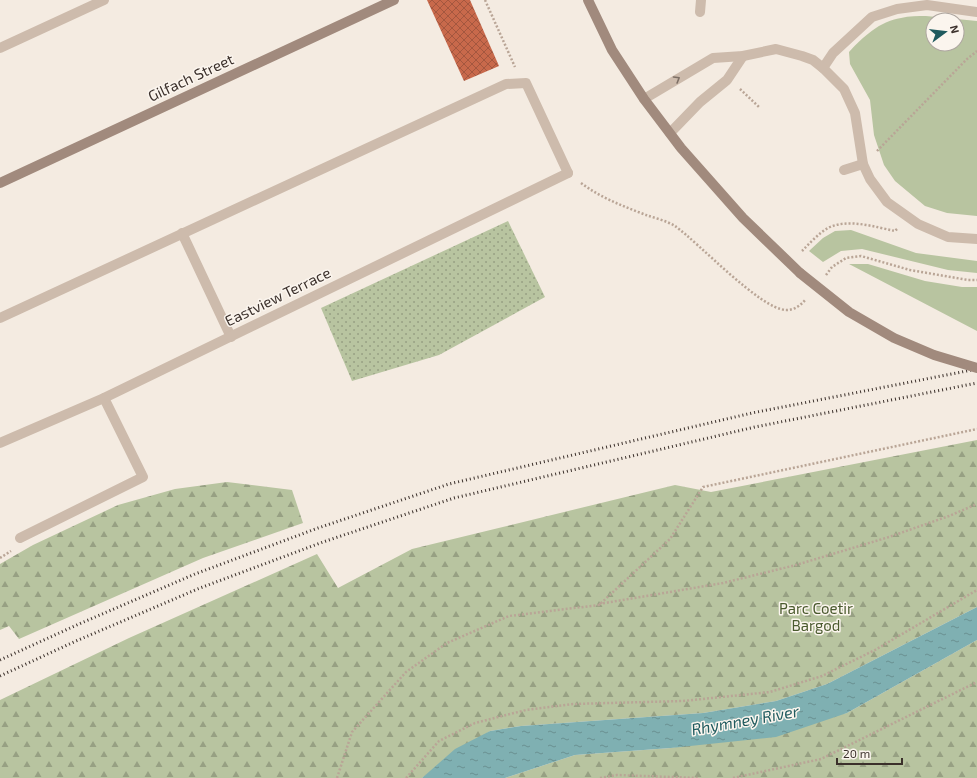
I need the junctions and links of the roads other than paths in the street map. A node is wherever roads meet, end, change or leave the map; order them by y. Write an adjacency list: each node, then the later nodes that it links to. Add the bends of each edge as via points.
1 (104, 0): 8 (street)
2 (394, 0): 15 (street, Gilfach Street)
3 (588, 0): 11 (street, via 612,50)
4 (701, 0): 6 (street)
5 (927, 3): 7 (street); 10 (street, via 872,17 833,53)
6 (700, 12)
7 (977, 12)
8 (0, 48)
9 (743, 56): 10 (street, via 776,49 813,60); 11 (street, one-way to 9, via 713,58); 12 (street, via 727,80 700,102)
10 (823, 68): 13 (street, via 844,89 855,112)
11 (644, 99): 12 (street)
12 (670, 133): 20 (street, bridge, via 743,218 800,273 849,312 894,338 934,355)
13 (864, 164): 14 (street); 17 (street, via 870,179 887,202 918,224 948,236)
14 (844, 170)
15 (0, 183)
16 (182, 234): 18 (street); 19 (street); 19 (street, Eastview Terrace, via 506,84 526,83 568,173)
17 (977, 239)
18 (0, 318)
19 (231, 336): 21 (street, Eastview Terrace)
20 (977, 368)
21 (104, 398): 22 (street, Eastview Terrace); 23 (street, via 143,478)
22 (0, 443)
23 (20, 538)

